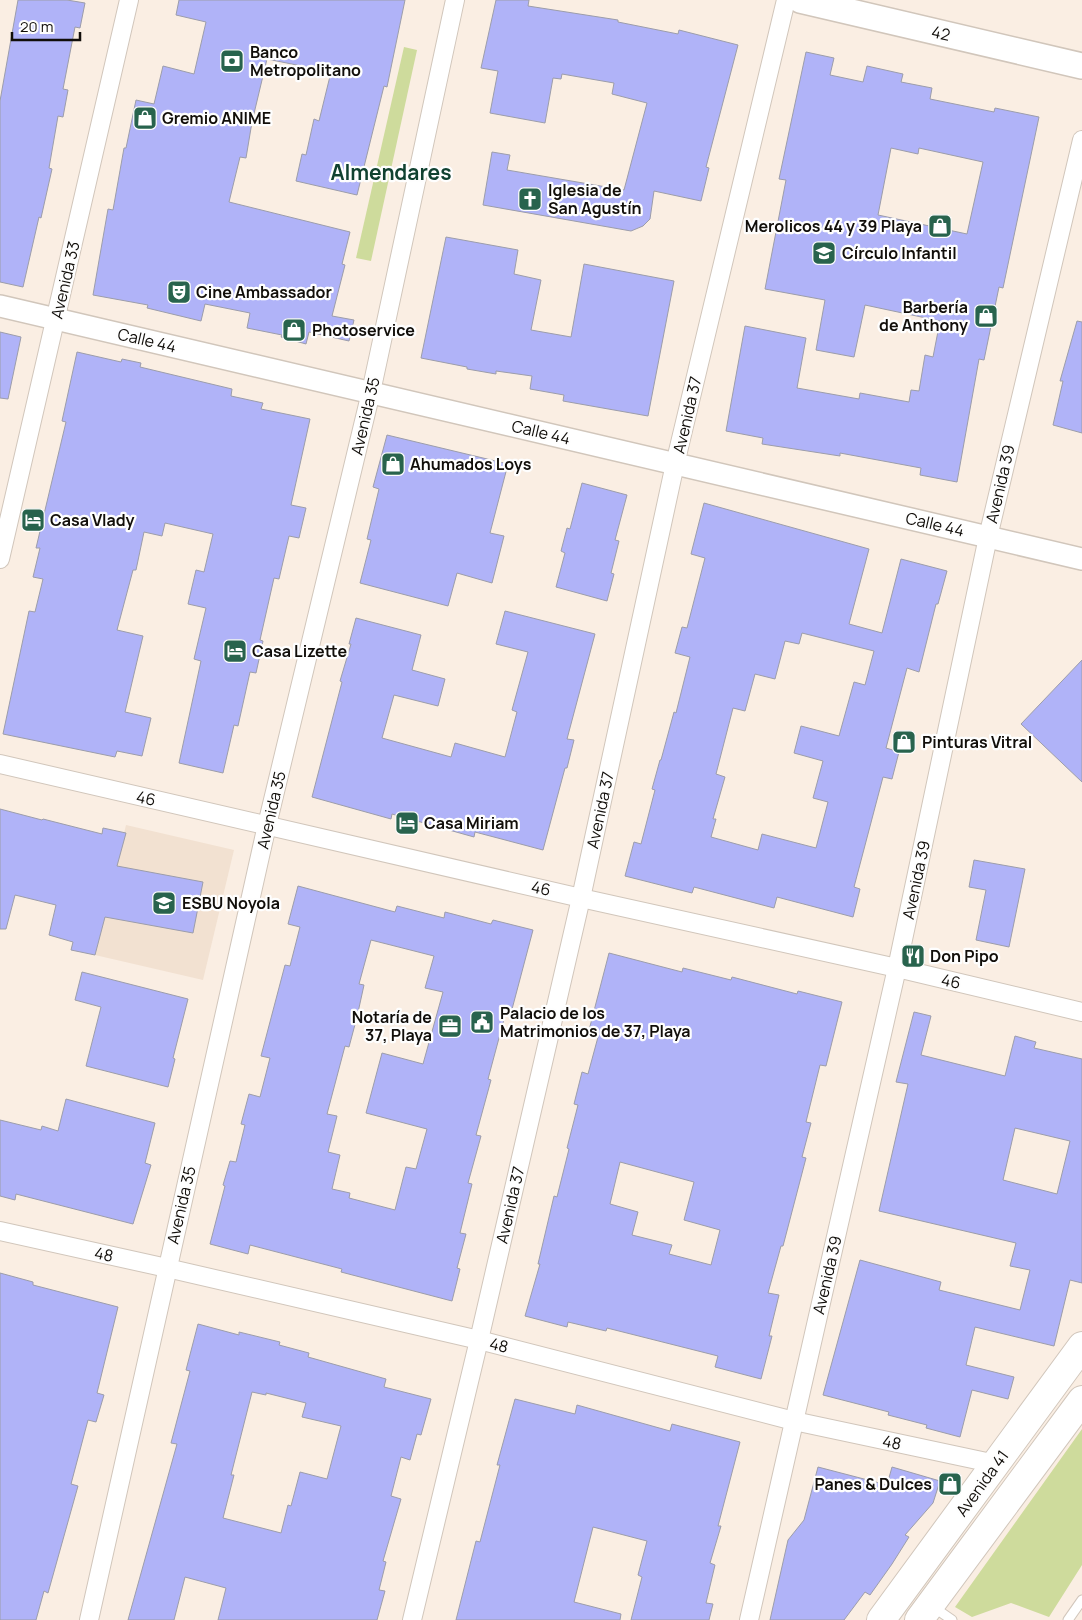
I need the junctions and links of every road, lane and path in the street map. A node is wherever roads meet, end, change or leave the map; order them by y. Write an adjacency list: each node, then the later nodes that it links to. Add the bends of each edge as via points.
1 (128, 0): 8 (street, Avenida 33)
2 (455, 0): 9 (street, Avenida 35)
3 (786, 0): 10 (street, Avenida 37)
4 (800, 0): 5 (main road, 42)
5 (1082, 66)
6 (1082, 140): 11 (street, Avenida 39)
7 (0, 306): 8 (street, Calle 44)
8 (56, 319): 9 (street, Calle 44); 13 (street, Avenida 33)
9 (371, 392): 10 (street, Calle 44); 15 (street, Avenida 35)
10 (675, 464): 11 (street, Calle 44); 16 (street, Avenida 37)
11 (988, 537): 12 (street, Calle 44); 17 (street, Avenida 39)
12 (1082, 558)
13 (0, 559)
14 (0, 764): 15 (street, 46)
15 (267, 825): 16 (street, 46); 20 (street, Avenida 35)
16 (581, 898): 17 (street, 46); 21 (street, Avenida 37)
17 (897, 968): 18 (street, 46); 24 (street, Avenida 39)
18 (1082, 1012)
19 (0, 1231): 20 (street, 48)
20 (167, 1268): 21 (street, 48); 28 (street, Avenida 35)
21 (479, 1340): 24 (street, 48); 29 (street, Avenida 37)
22 (1082, 1346): 25 (main road, Avenida 41)
23 (1082, 1400): 27 (main road, Avenida 41)
24 (794, 1421): 25 (street, 48); 30 (street, Avenida 39)
25 (996, 1464): 31 (main road, Avenida 41)
26 (1082, 1600): 32 (lane)
27 (934, 1615)
28 (89, 1620)
29 (412, 1620)
30 (749, 1620)
31 (881, 1620)
32 (1068, 1620)

